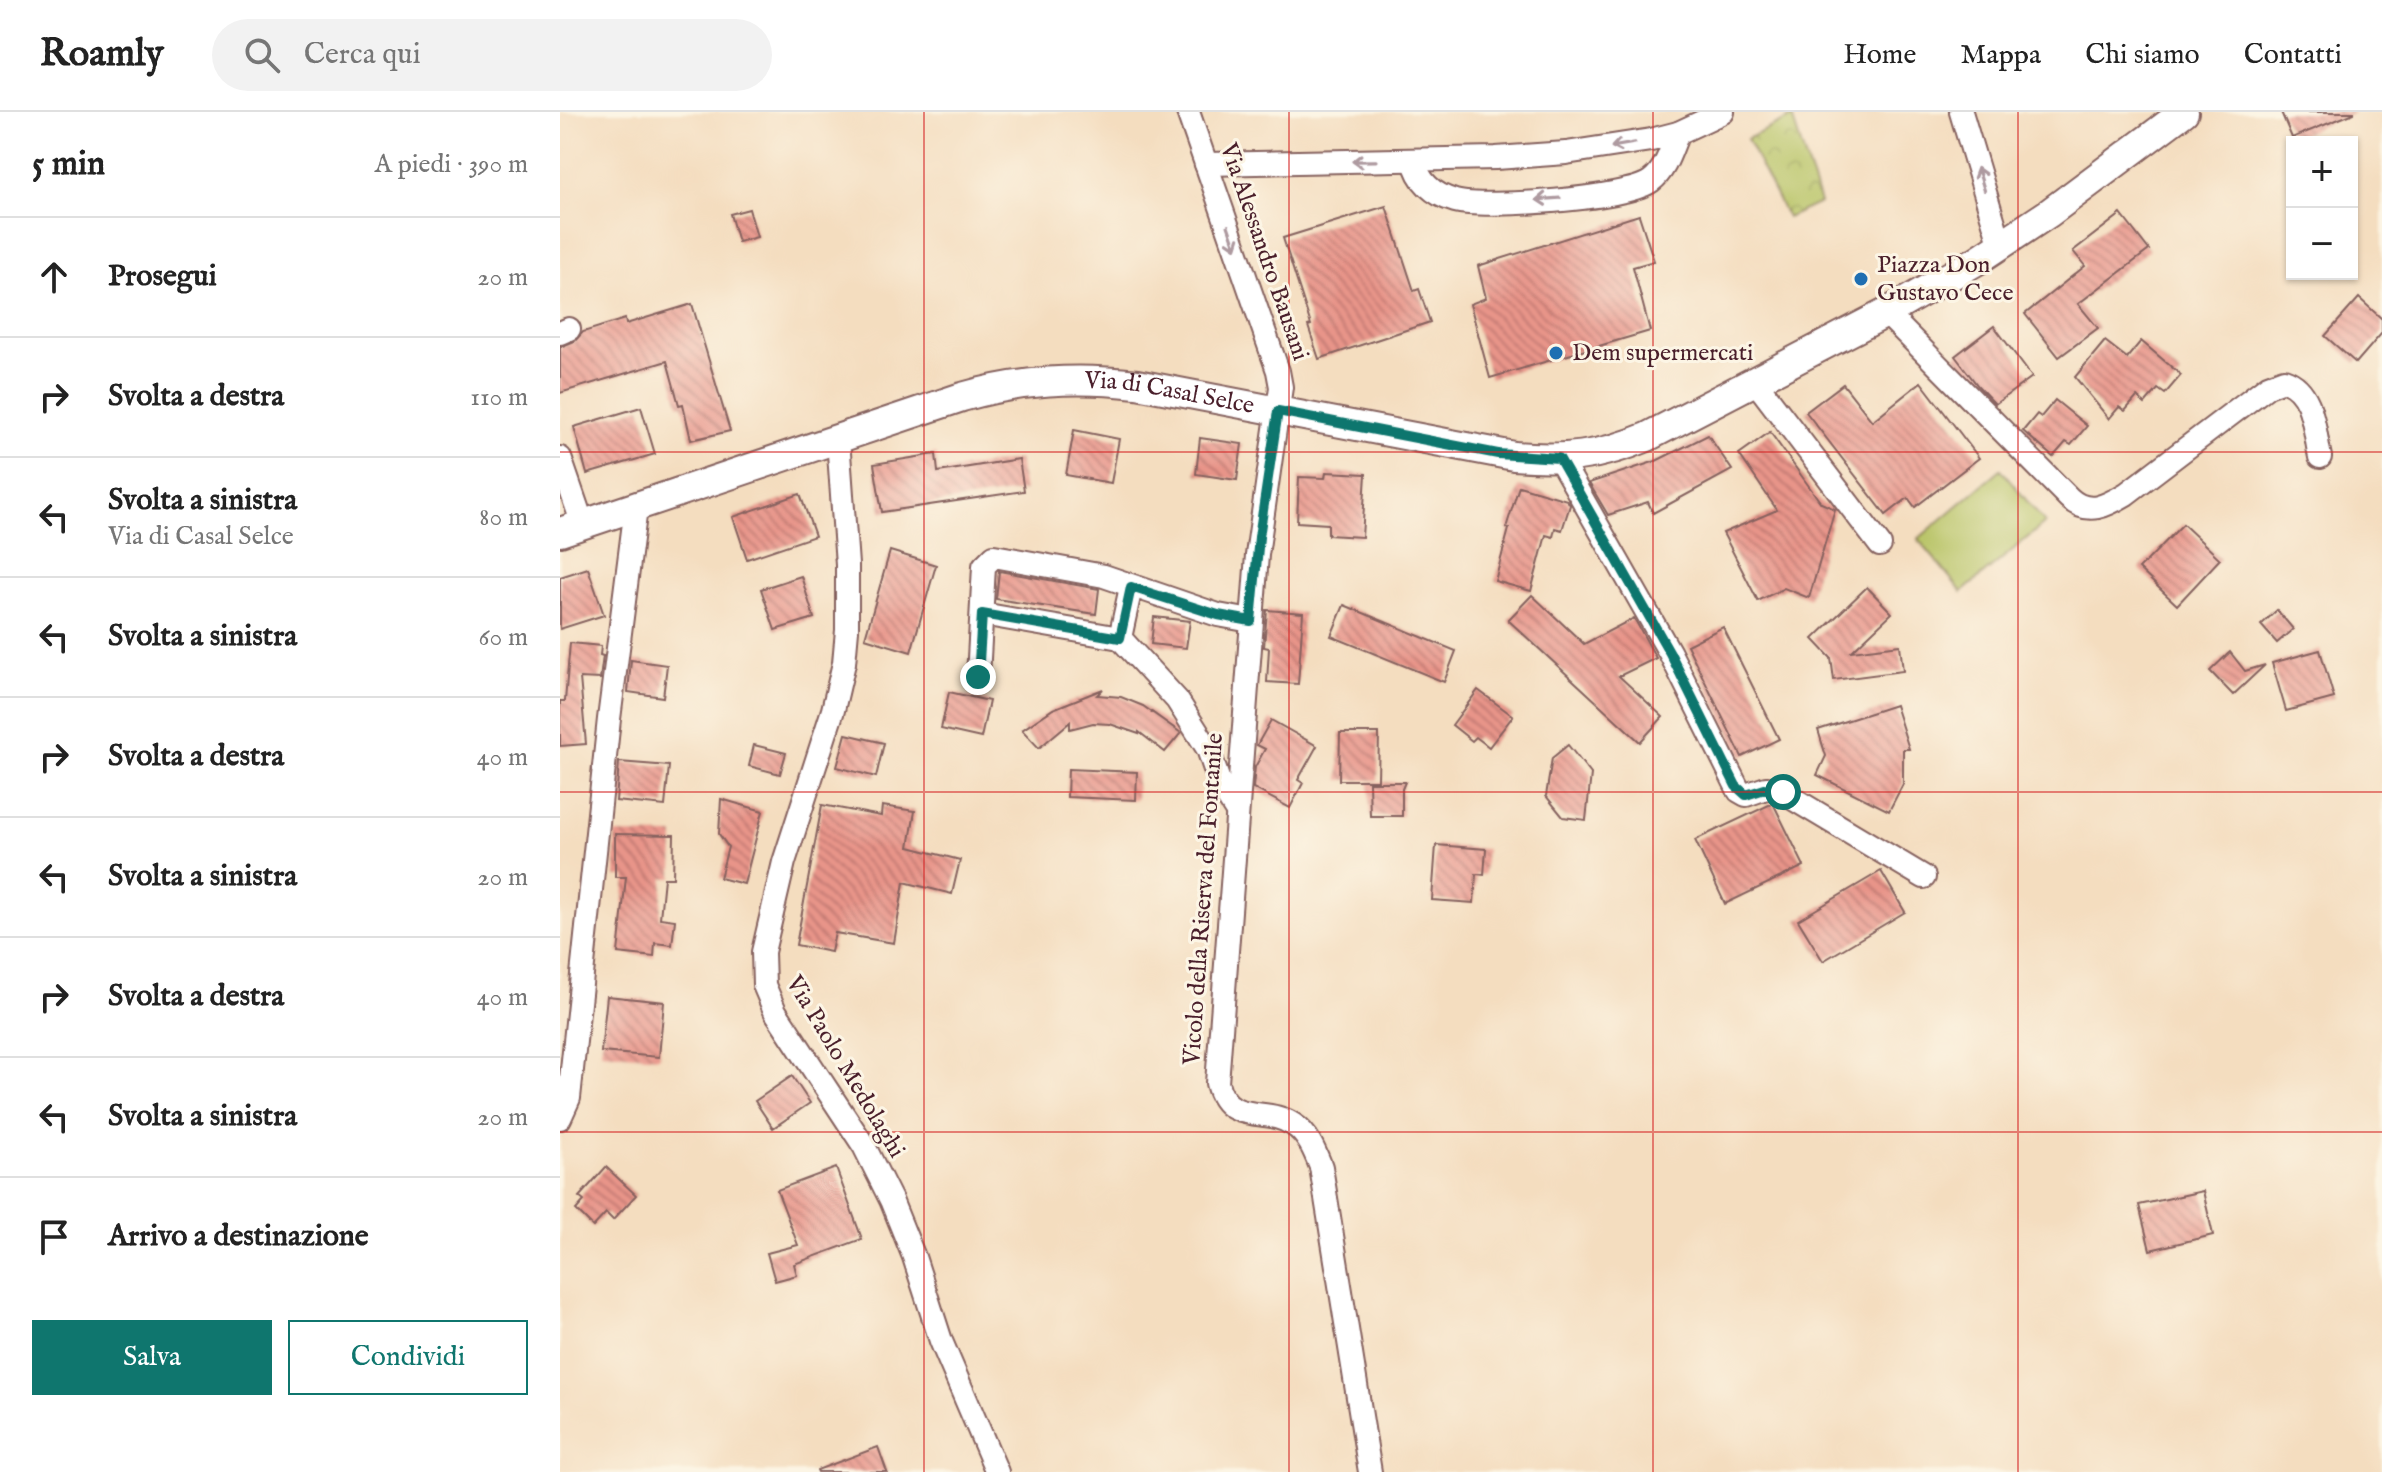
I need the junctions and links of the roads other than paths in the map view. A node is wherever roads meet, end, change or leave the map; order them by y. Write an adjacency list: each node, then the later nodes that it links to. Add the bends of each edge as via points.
1 (1188, 112): 7 (street, Via Alessandro Bausani)
2 (1723, 112): 5 (street)
3 (1961, 112): 8 (street, one-way to 3)
4 (2184, 112): 8 (main road, Via di Casal Selce)
5 (1678, 133): 6 (street, one-way to 6, via 1574,152); 6 (street, one-way to 6, via 1664,167 1650,182 1605,195 1466,203 1427,186)
6 (1414, 160): 7 (street, one-way to 7)
7 (1206, 164): 11 (street, Via Alessandro Bausani, one-way to 11, via 1278,371)
8 (2001, 246): 9 (main road, Via di Casal Selce)
9 (1886, 313): 10 (main road, Via di Casal Selce); 13 (street, via 2083,508 2100,507 2126,494 2268,386 2284,380 2305,397)
10 (1755, 381): 15 (main road, Via di Casal Selce, via 1629,445); 18 (street)
11 (1278, 411): 12 (main road, Via di Casal Selce, via 1137,384 1055,380 979,392); 15 (main road, Via di Casal Selce, via 1498,454); 21 (street, Vicolo della Riserva del Fontanile)
12 (838, 439): 16 (main road, Via di Casal Selce); 27 (street, Via Paolo Medolaghi, via 847,565 844,663 784,862 763,952 764,985 775,1011 864,1146 891,1200 941,1341)
13 (2320, 457)
14 (560, 458): 17 (street)
15 (1559, 458): 25 (street, via 1670,653 1739,791 1746,795 1777,789)
16 (636, 507): 17 (main road, Via di Casal Selce); 26 (street, via 569,1098)
17 (572, 528)
18 (1880, 545)
19 (1131, 587): 20 (street, via 1104,576 994,556 984,566); 21 (street); 22 (street)
20 (982, 614): 22 (street); 23 (street)
21 (1251, 621): 24 (street, Vicolo della Riserva del Fontanile)
22 (1120, 638): 24 (street, via 1177,700 1208,749 1221,787)
23 (978, 677)
24 (1237, 812): 28 (street, Vicolo della Riserva del Fontanile, via 1217,1083 1226,1103 1238,1111 1294,1125 1321,1167)
25 (1924, 877)
26 (560, 1118)
27 (997, 1472)
28 (1370, 1472)

